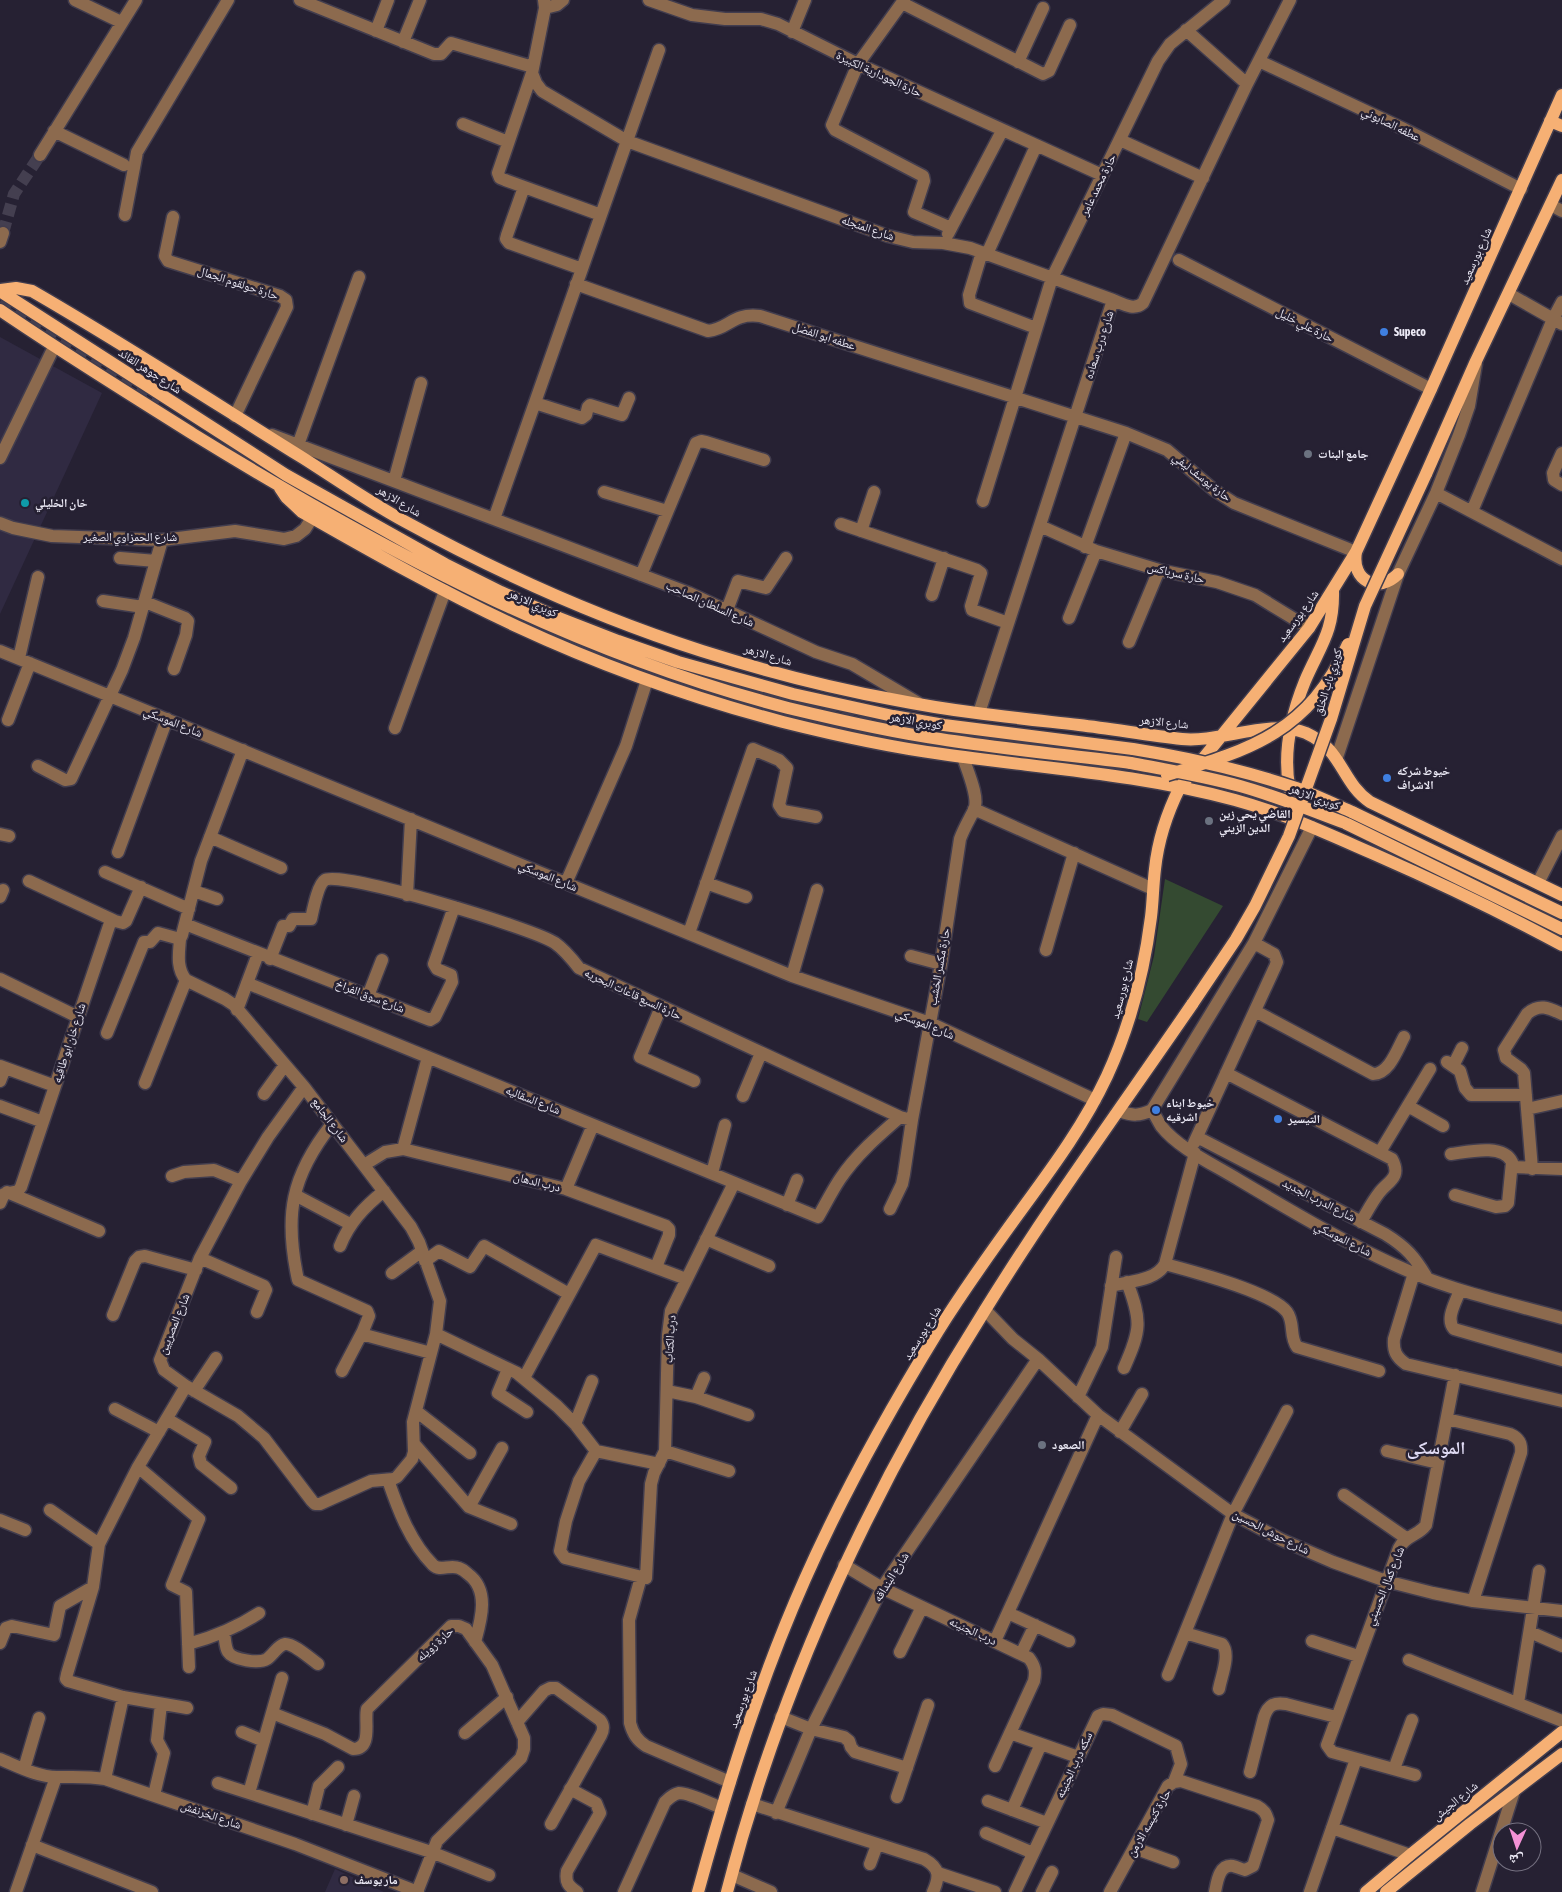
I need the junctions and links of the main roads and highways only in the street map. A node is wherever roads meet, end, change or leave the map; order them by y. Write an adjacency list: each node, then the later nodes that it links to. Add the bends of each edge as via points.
1 (1562, 95): 2 (main road, شارع بورسعيد)
2 (1550, 121): 3 (main road); 10 (main road, شارع بورسعيد)
3 (1562, 126)
4 (1562, 180): 5 (main road)
5 (1556, 208): 13 (main road, كوبري باب الخلق, bridge, via 1476,361)
6 (0, 291): 8 (main road, شارع جوهر القائد); 15 (main road, شارع الازهر, via 16,288 32,291 409,523 467,554 600,614 668,639 827,685 920,704 1187,740)
7 (0, 310): 9 (main road)
8 (286, 475): 20 (main road, كوبري الازهر, bridge, via 501,592 559,618 669,659 784,692 893,716 1133,749 1189,758 1244,772 1298,789 1352,812)
9 (280, 488): 16 (main road, via 293,505 312,518 445,591 518,627 700,698 784,722 887,745); 21 (main road, كوبري الازهر, bridge, via 454,582 573,636 658,669 788,708 890,731 1131,763 1240,786 1345,823)
10 (1356, 552): 11 (main road, via 1356,569 1367,582 1384,584); 12 (main road, شارع بورسعيد)
11 (1398, 574)
12 (1333, 591): 14 (main road, via 1330,626); 15 (main road, شارع بورسعيد, via 1309,628)
13 (1365, 606): 16 (main road, bridge, via 1333,674 1295,719 1258,744 1167,775); 26 (main road, كوبري باب الخلق, bridge, via 1331,719 1289,836 1255,906 1236,939 985,1310 891,1471 844,1565 781,1717)
14 (1289, 728): 15 (main road, شارع الازهر, via 1267,728); 18 (main road, via 1287,777 1291,800); 19 (main road, شارع الازهر, via 1322,742 1336,757 1359,795 1370,802)
15 (1220, 736): 17 (main road, شارع بورسعيد)
16 (1140, 780): 17 (main road)
17 (1180, 787): 18 (main road, via 1236,800); 25 (main road, شارع بورسعيد, via 1161,837 1154,871 1147,944 1136,998 1118,1050 1095,1100 1067,1147 942,1326 876,1436 827,1531 764,1680)
18 (1306, 824): 22 (main road, via 1434,880)
19 (1562, 895)
20 (1562, 913)
21 (1562, 929)
22 (1562, 945)
23 (1562, 1732): 27 (main road, شارع الجيش)
24 (1562, 1756): 28 (main road)
25 (698, 1892)
26 (727, 1892)
27 (1366, 1892)
28 (1386, 1892)

